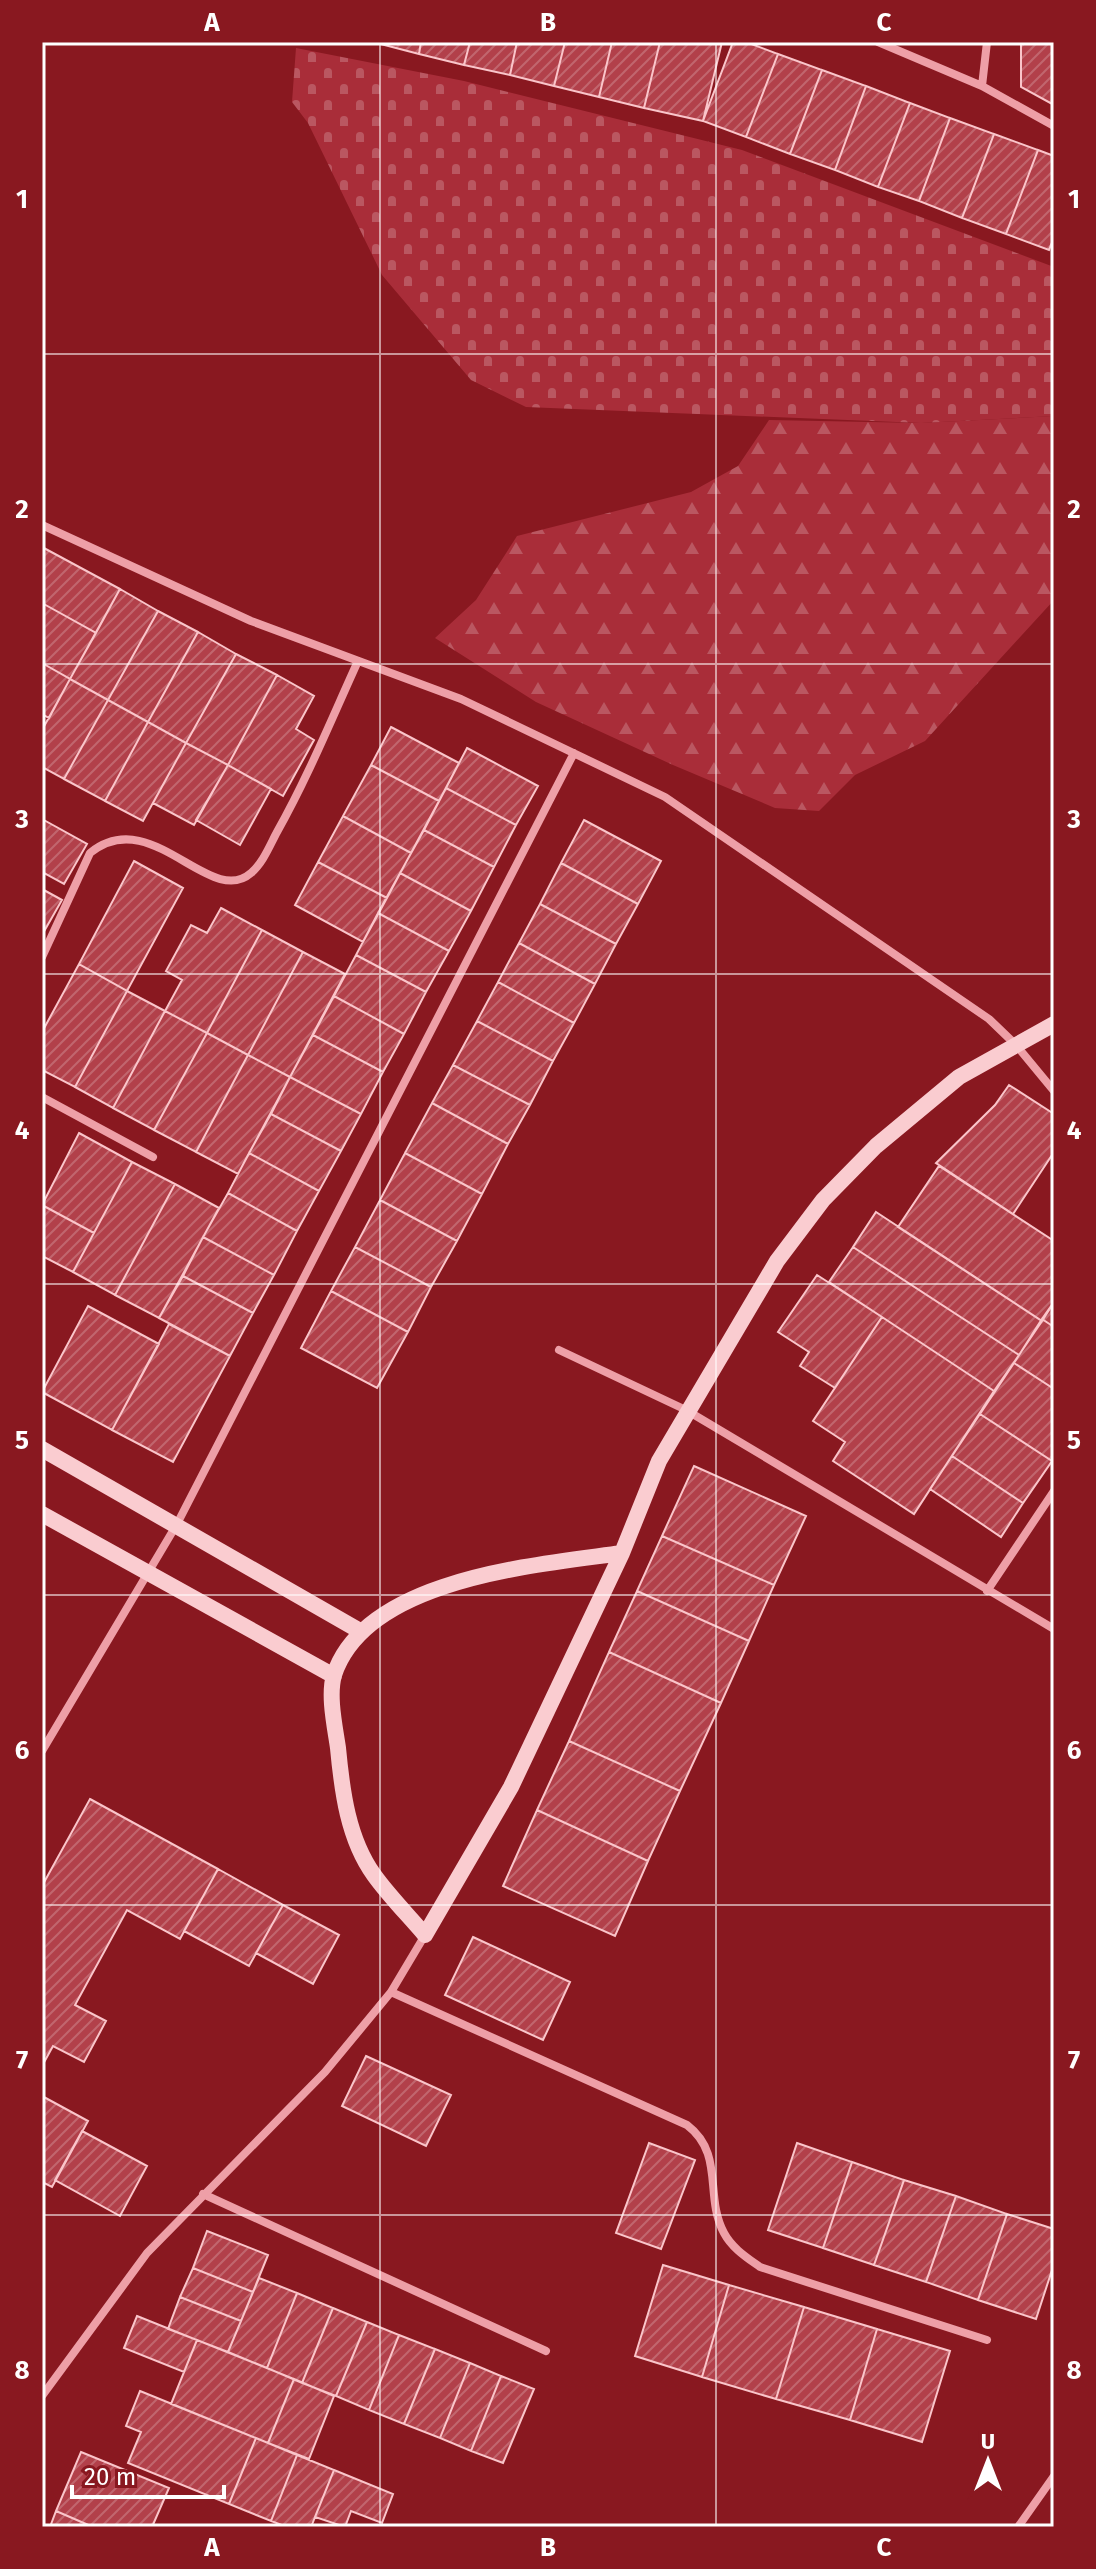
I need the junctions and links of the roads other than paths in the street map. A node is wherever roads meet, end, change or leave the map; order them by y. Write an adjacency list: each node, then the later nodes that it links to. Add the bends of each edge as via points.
1 (878, 42): 3 (street)
2 (987, 42): 3 (street)
3 (982, 86): 4 (street)
4 (1054, 126)
5 (42, 525): 6 (street, via 251,621)
6 (358, 661): 7 (street, via 461,699); 8 (street, via 292,804 251,873 225,880 156,844 105,841 90,853)
7 (574, 753): 10 (street, via 665,797 921,970); 19 (street)
8 (42, 957)
9 (1054, 1024): 10 (street)
10 (1016, 1045): 11 (street); 15 (street, via 959,1077 876,1146 823,1200 777,1261)
11 (1054, 1091)
12 (43, 1101): 13 (street)
13 (153, 1157)
14 (559, 1350): 15 (street)
15 (686, 1410): 20 (street); 22 (street)
16 (42, 1449): 19 (street)
17 (1054, 1491): 22 (street)
18 (42, 1514): 21 (street)
19 (177, 1524): 21 (street); 24 (street)
20 (622, 1553): 24 (street, via 460,1580); 27 (street, via 511,1787)
21 (146, 1575): 25 (street); 26 (street)
22 (987, 1591): 23 (street)
23 (1054, 1629)
24 (360, 1631): 25 (street)
25 (334, 1676): 27 (street, via 340,1773 352,1833 373,1874)
26 (42, 1751)
27 (425, 1935): 28 (street)
28 (391, 1992): 29 (street, via 325,2072); 30 (street, via 687,2125 708,2148 724,2233 760,2267)
29 (203, 2194): 31 (street); 32 (street, via 147,2253)
30 (987, 2340)
31 (546, 2351)
32 (42, 2396)
33 (1054, 2476): 34 (street)
34 (1018, 2527)

